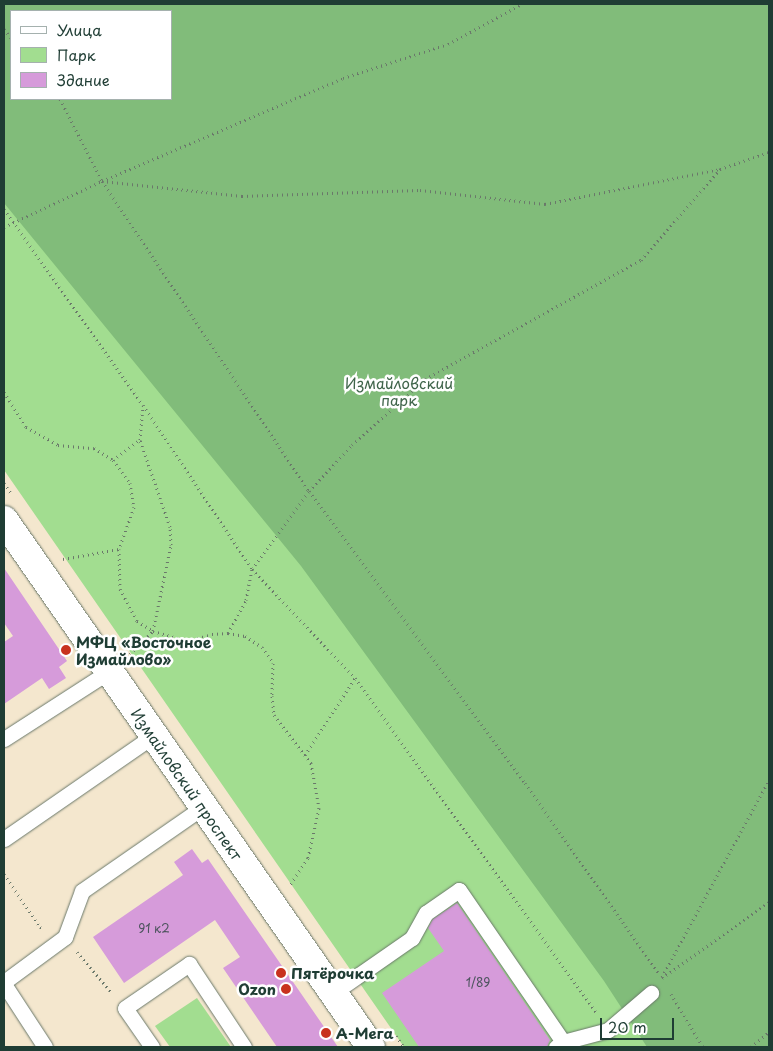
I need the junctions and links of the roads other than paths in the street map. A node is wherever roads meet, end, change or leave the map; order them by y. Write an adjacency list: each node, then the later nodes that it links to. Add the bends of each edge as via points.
1 (4, 520): 2 (street, Измайловский проспект)
2 (108, 672): 3 (street, Измайловский проспект); 4 (lane)
3 (153, 736): 5 (street, Измайловский проспект); 6 (lane)
4 (4, 739)
5 (203, 807): 7 (lane, via 82,891 65,937); 8 (street, Измайловский проспект)
6 (4, 840)
7 (4, 983): 11 (lane)
8 (332, 993): 10 (lane, via 412,938 426,913 459,890); 14 (street, Измайловский проспект)
9 (651, 994): 10 (lane, via 608,1030)
10 (560, 1045)
11 (45, 1047)
12 (152, 1047): 13 (lane, via 125,1008 189,964)
13 (244, 1047)
14 (371, 1047)

